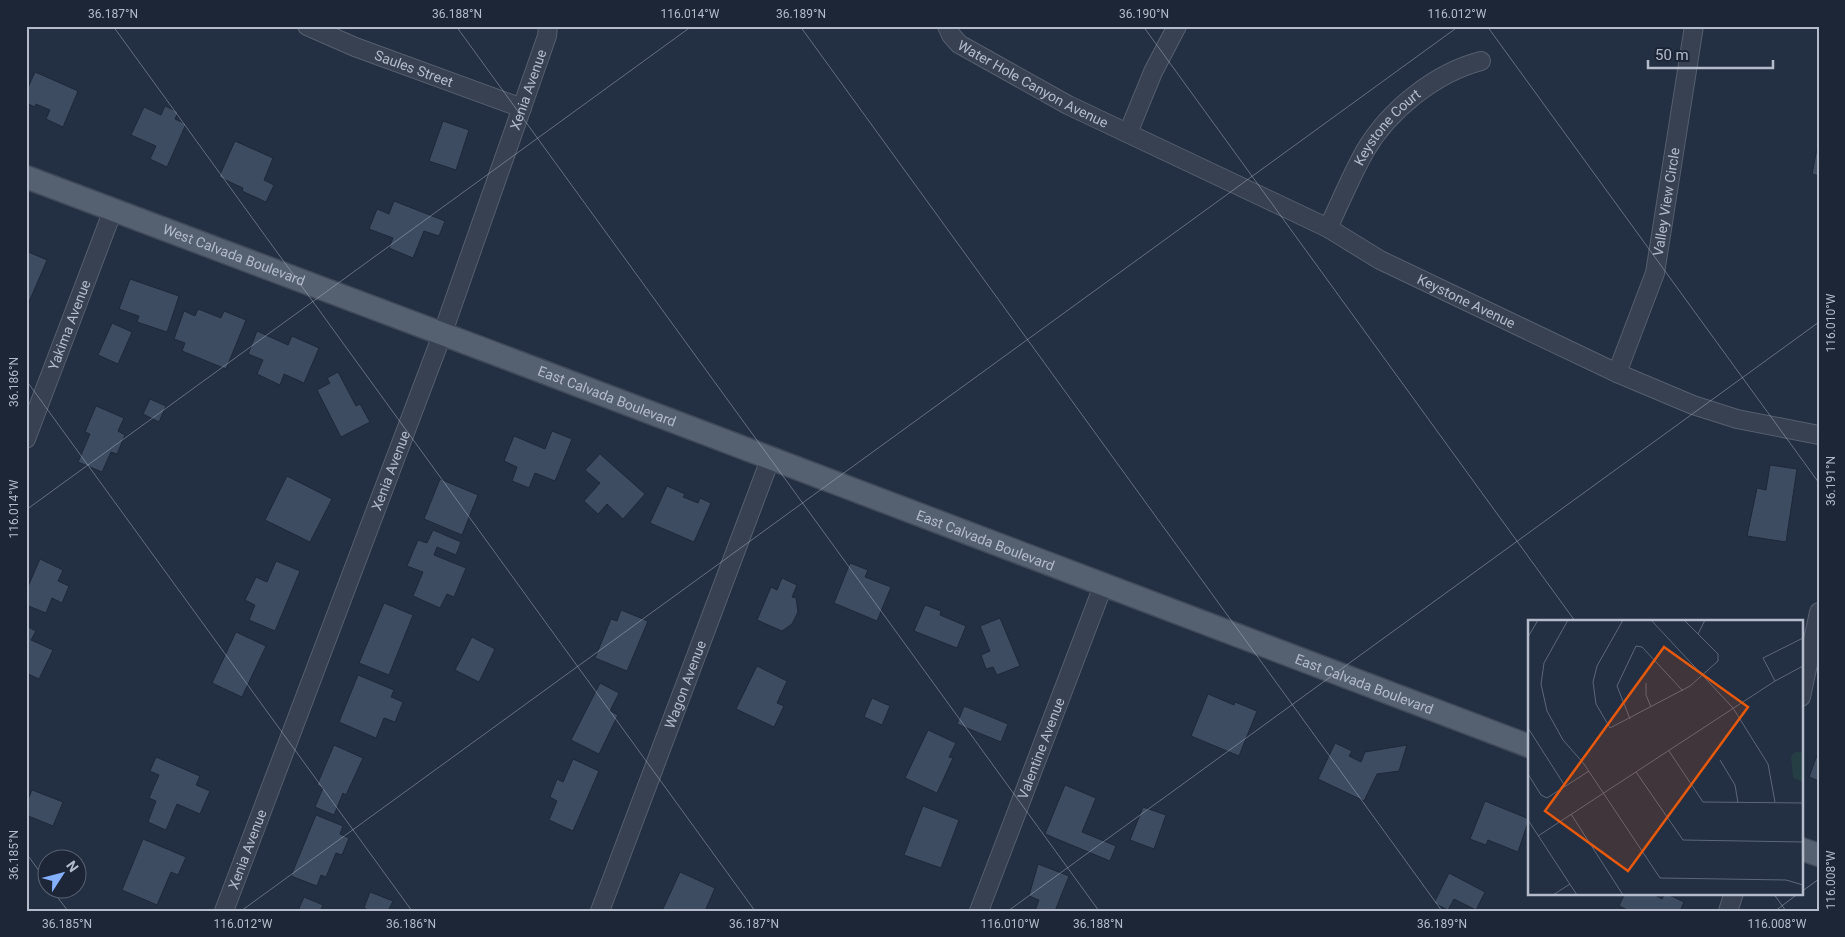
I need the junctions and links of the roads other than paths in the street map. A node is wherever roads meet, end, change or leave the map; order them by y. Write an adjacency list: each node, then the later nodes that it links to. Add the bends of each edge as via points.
1 (307, 26): 7 (street, Saules Street, via 355,47)
2 (548, 26): 7 (street, Xenia Avenue)
3 (947, 26): 8 (street, Water Hole Canyon Avenue, via 959,44 1068,105)
4 (1177, 26): 8 (street, via 1153,72)
5 (1694, 26): 13 (street, Valley View Circle, via 1655,273)
6 (1481, 61): 11 (street, Keystone Court, via 1445,75 1410,100 1385,124 1365,151)
7 (522, 108): 12 (street, Xenia Avenue)
8 (1128, 133): 11 (street, Keystone Avenue)
9 (26, 177): 10 (main road, West Calvada Boulevard)
10 (113, 210): 12 (main road, West Calvada Boulevard); 15 (street, Yakima Avenue)
11 (1328, 228): 13 (street, Keystone Avenue, via 1380,260)
12 (442, 335): 16 (main road, East Calvada Boulevard); 24 (street, Xenia Avenue)
13 (1617, 373): 14 (street, Keystone Avenue, via 1737,419)
14 (1819, 435)
15 (26, 439)
16 (771, 457): 17 (main road, East Calvada Boulevard); 25 (street, Wagon Avenue)
17 (1103, 586): 20 (main road, East Calvada Boulevard); 26 (street, Valentine Avenue)
18 (1819, 612): 19 (street)
19 (1802, 691)
20 (1528, 746)
21 (1802, 849): 22 (main road)
22 (1819, 855)
23 (1734, 894): 27 (street)
24 (224, 911)
25 (600, 911)
26 (979, 911)
27 (1728, 911)

